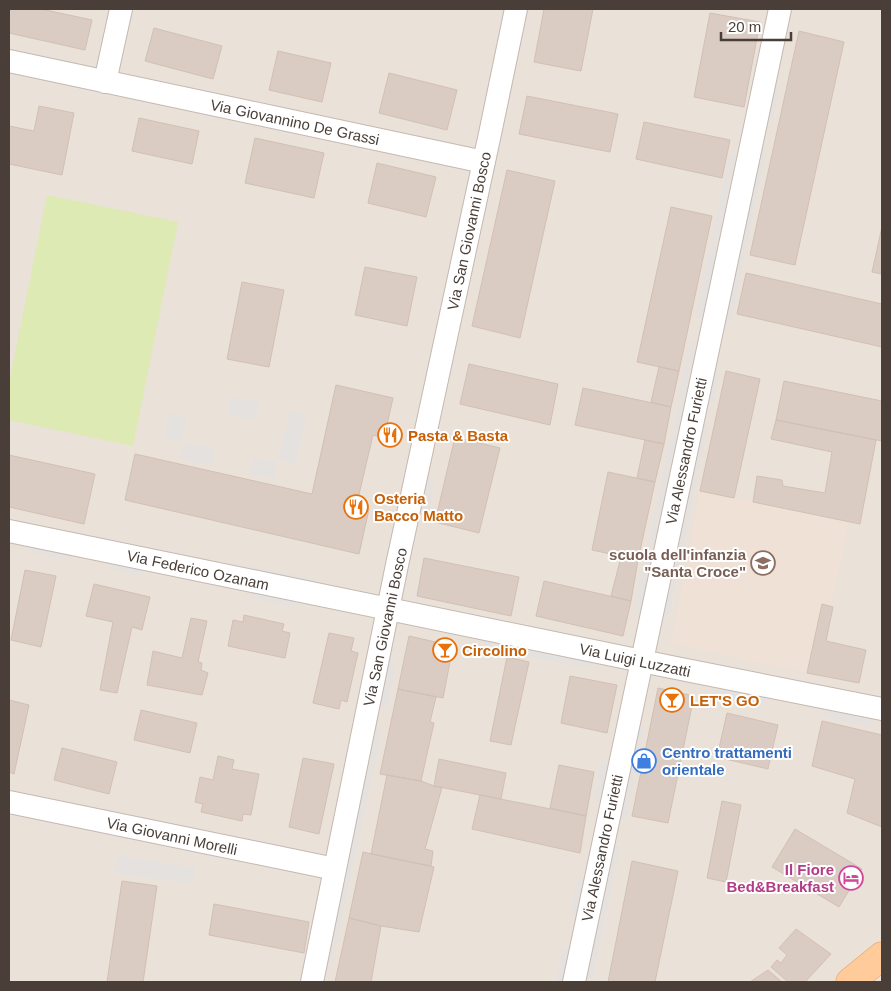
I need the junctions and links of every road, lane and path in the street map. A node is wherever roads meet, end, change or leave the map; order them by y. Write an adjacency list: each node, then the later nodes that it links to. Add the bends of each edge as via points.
1 (120, 9): 5 (street)
2 (516, 9): 6 (street, Via San Giovanni Bosco)
3 (780, 9): 9 (street, Via Alessandro Furietti)
4 (9, 61): 5 (street, Via Giovannino De Grassi)
5 (105, 82): 6 (street, Via Giovannino De Grassi)
6 (484, 162): 8 (street, Via San Giovanni Bosco)
7 (9, 533): 8 (street, Via Federico Ozanam)
8 (388, 608): 9 (street, Via Luigi Luzzatti); 12 (street, Via San Giovanni Bosco)
9 (642, 661): 10 (street, Via Luigi Luzzatti); 14 (street, Via Alessandro Furietti)
10 (882, 709)
11 (9, 802): 12 (street, Via Giovanni Morelli)
12 (336, 869): 13 (street, Via San Giovanni Bosco)
13 (312, 982)
14 (574, 982)

